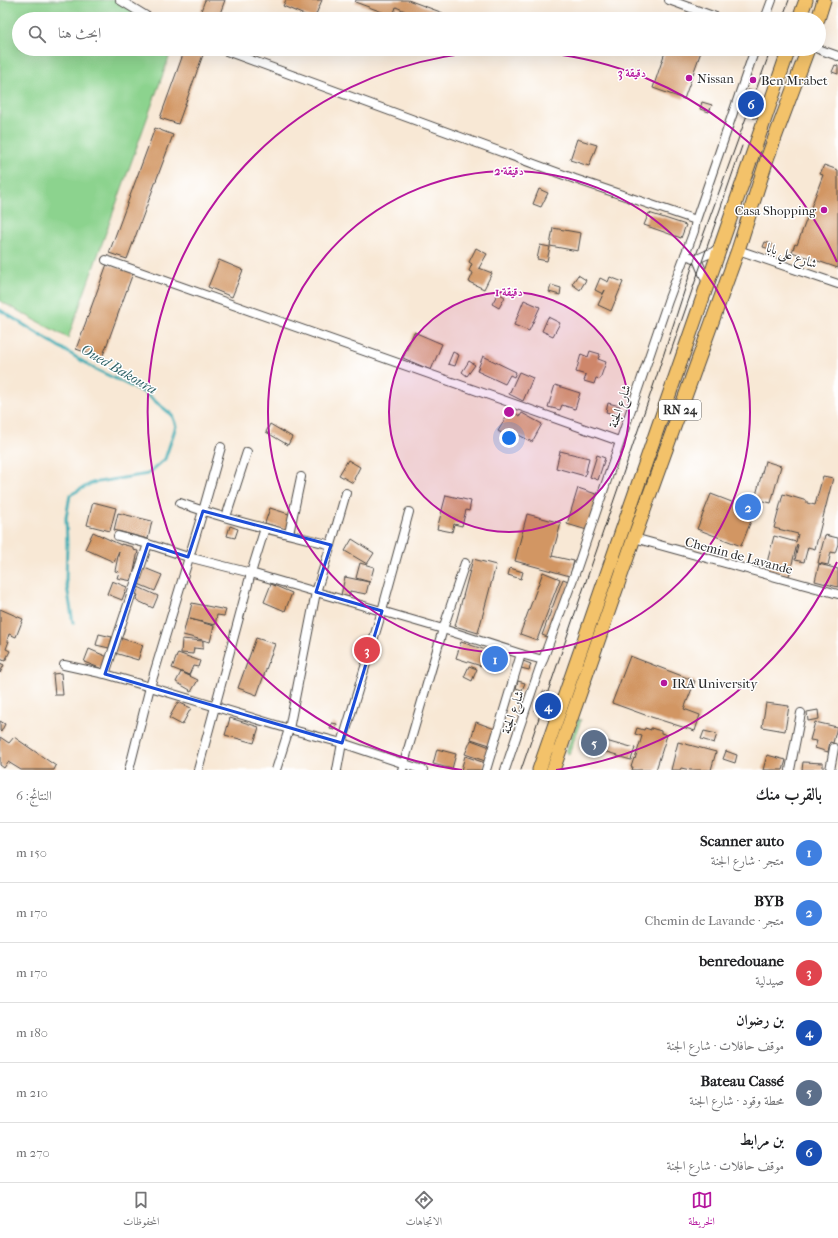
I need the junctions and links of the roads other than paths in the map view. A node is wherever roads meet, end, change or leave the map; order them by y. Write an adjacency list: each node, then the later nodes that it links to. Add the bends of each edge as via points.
1 (120, 0): 6 (street)
2 (669, 0): 7 (street)
3 (772, 0): 8 (street)
4 (806, 0): 9 (main road)
5 (824, 0): 10 (main road)
6 (140, 12)
7 (702, 12)
8 (768, 12)
9 (802, 12)
10 (820, 12)
11 (826, 52): 16 (street)
12 (240, 56): 17 (street, via 575,179)
13 (753, 56): 17 (street, شارع الجنة)
14 (787, 56): 18 (main road, RN 24)
15 (805, 56): 19 (main road, RN 24, via 767,159)
16 (838, 56)
17 (696, 220): 20 (street, شارع الجنة)
18 (722, 243): 21 (street, via 717,249); 23 (main road, RN 24)
19 (738, 250): 24 (street, شارع علي بابا); 37 (main road, RN 24)
20 (685, 255): 21 (street); 25 (street, شارع الجنة)
21 (697, 259): 23 (street)
22 (106, 260): 25 (street)
23 (707, 283): 65 (main road, RN 24)
24 (838, 284)
25 (619, 442): 48 (street, شارع الجنة)
26 (221, 447): 31 (street)
27 (247, 452): 33 (street)
28 (301, 477): 35 (street)
29 (346, 493): 39 (street)
30 (180, 503): 31 (street)
31 (203, 511): 33 (street); 40 (street)
32 (409, 512): 45 (street)
33 (226, 517): 34 (street)
34 (265, 528): 35 (street); 42 (street)
35 (289, 534): 39 (street)
36 (118, 536): 38 (street)
37 (634, 538): 44 (street, Chemin de Lavande); 66 (main road, RN 24)
38 (148, 544): 40 (street); 50 (street)
39 (331, 545): 43 (street)
40 (188, 557): 42 (street); 51 (street)
41 (465, 563): 46 (street)
42 (251, 573): 43 (street); 52 (street)
43 (316, 592): 45 (street); 54 (street)
44 (838, 594)
45 (382, 612): 46 (street); 55 (street)
46 (443, 629): 47 (street); 57 (street)
47 (521, 654): 48 (street); 63 (street)
48 (543, 660): 64 (street, شارع الجنة)
49 (64, 664): 50 (street)
50 (105, 674): 51 (street)
51 (150, 687): 52 (street); 58 (street)
52 (216, 707): 54 (street); 59 (street)
53 (801, 713): 67 (street)
54 (289, 729): 55 (street); 60 (street)
55 (342, 744): 57 (street); 61 (street)
56 (834, 748): 68 (street)
57 (403, 767): 62 (street)
58 (129, 770)
59 (198, 770)
60 (276, 770)
61 (336, 770)
62 (423, 770)
63 (486, 770)
64 (505, 770)
65 (539, 770)
66 (553, 770)
67 (790, 770)
68 (830, 770)

